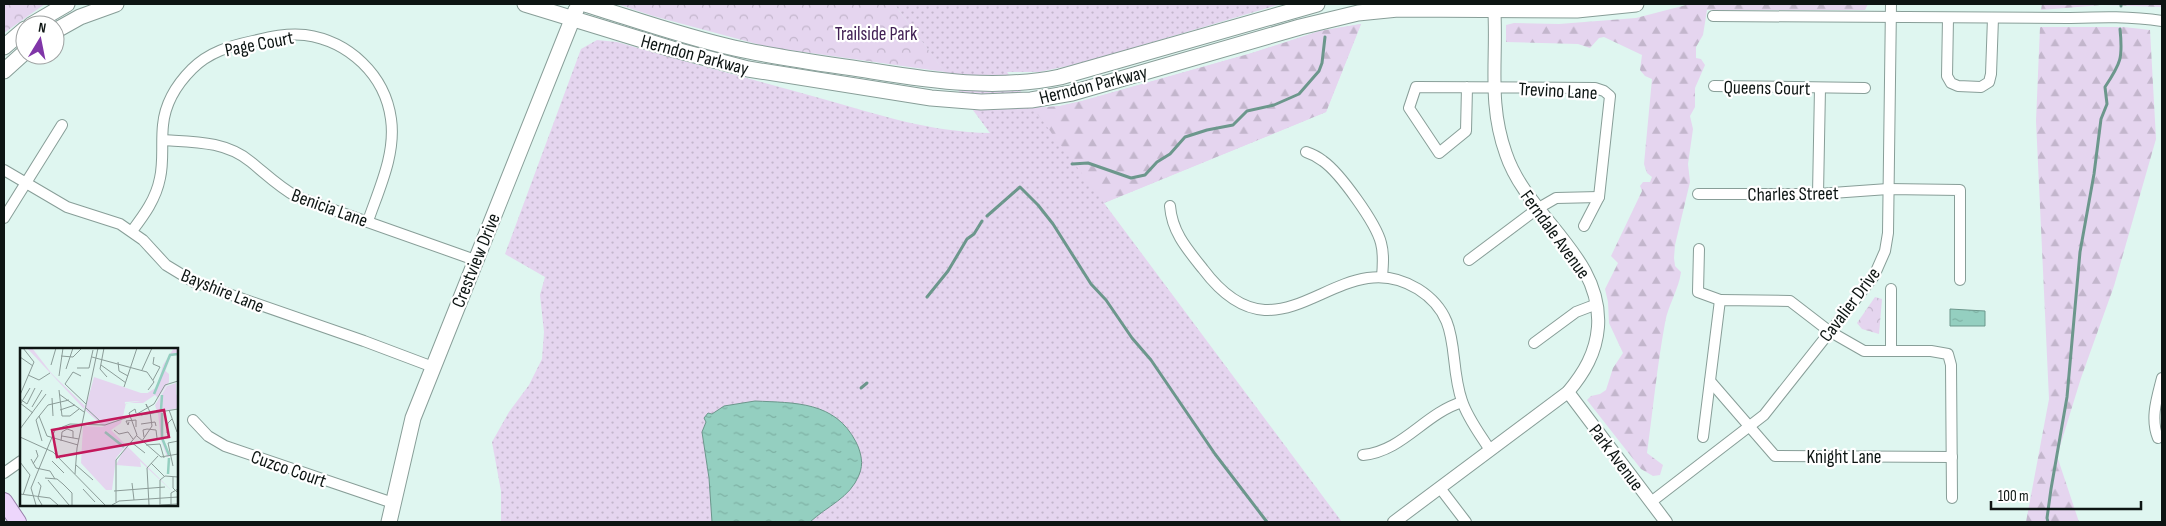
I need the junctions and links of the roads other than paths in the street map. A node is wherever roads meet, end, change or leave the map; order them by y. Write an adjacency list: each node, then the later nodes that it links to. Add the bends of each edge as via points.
1 (67, 4): 10 (main road)
2 (116, 4): 16 (main road)
3 (525, 4): 9 (main road, Herndon Parkway)
4 (585, 4): 5 (main road, Herndon Parkway, via 710,42 769,55 929,80 995,84 1060,77)
5 (1317, 4)
6 (1636, 4): 8 (main road, Herndon Parkway, via 1577,10)
7 (1890, 4): 12 (street, Cavalier Drive)
8 (1495, 6): 9 (main road, Herndon Parkway, via 1358,13 1291,29 1072,93 1005,102 931,98 766,73 672,49); 23 (street, Ferndale Avenue)
9 (576, 11): 42 (main road, Crestview Drive)
10 (48, 15)
11 (1713, 16): 12 (street)
12 (1890, 16): 13 (street); 31 (street, Cavalier Drive)
13 (1948, 18): 14 (street); 14 (street, via 1947,76 1958,86 1974,87 1989,82)
14 (1993, 18): 15 (street, via 2108,15)
15 (2162, 21)
16 (65, 25)
17 (15, 38): 18 (main road)
18 (4, 47)
19 (15, 61): 20 (main road)
20 (4, 70)
21 (1714, 86): 24 (street, Queens Court)
22 (1467, 88): 22 (street, via 1466,131 1439,153 1408,108 1412,95 1416,87); 23 (street)
23 (1493, 88): 34 (street, Trevino Lane, via 1595,88 1610,96); 36 (street, Ferndale Avenue, via 1495,113 1506,156)
24 (1820, 88): 25 (street, Queens Court); 33 (street, Queens Court)
25 (1865, 88)
26 (62, 125): 30 (street)
27 (163, 140): 38 (street, Benicia Lane, via 221,146 250,161 272,182 297,197); 38 (street, Page Court, via 166,111 173,94 192,68 212,54 234,45 289,35 332,42 358,58 369,70 385,95 391,118 391,149); 40 (street, Page Court, via 163,164 155,195)
28 (1306, 152): 44 (street, via 1332,168 1370,218 1381,242)
29 (4, 170): 30 (street, Bayshire Lane)
30 (26, 183): 37 (street); 40 (street, Bayshire Lane, via 67,207 107,218)
31 (1888, 189): 33 (street, Charles Street); 45 (street, Charles Street, via 1960,190); 49 (street, Cavalier Drive, via 1888,233 1882,262 1866,287)
32 (1698, 194): 33 (street, Charles Street)
33 (1818, 194)
34 (1599, 197): 36 (street, via 1556,198); 39 (street, Trevino Lane)
35 (1170, 206): 44 (street, via 1179,238 1215,286 1226,296 1250,308 1281,310 1356,280)
36 (1537, 209): 43 (street); 48 (street, Ferndale Avenue, via 1578,260 1593,286)
37 (4, 218)
38 (368, 221): 42 (street, Benicia Lane)
39 (1584, 226)
40 (132, 231): 52 (street, Bayshire Lane, via 166,265 194,282)
41 (1699, 249): 47 (street, via 1698,292)
42 (475, 260): 52 (main road, Crestview Drive)
43 (1469, 260)
44 (1382, 277): 56 (street, via 1405,282 1438,307 1451,333)
45 (1960, 280)
46 (1891, 289): 51 (street)
47 (1720, 300): 49 (street, via 1790,301); 54 (street)
48 (1597, 304): 50 (street, via 1576,312); 55 (street, Ferndale Avenue, via 1598,331 1593,351 1587,366)
49 (1829, 331): 51 (street, via 1864,351); 58 (street, Cavalier Drive, via 1764,415)
50 (1534, 343)
51 (1891, 351): 63 (street, via 1948,354 1951,365)
52 (432, 367): 70 (main road, Crestview Drive, via 413,418)
53 (2162, 378): 60 (street, via 2154,410)
54 (1710, 381): 58 (street, Knight Lane); 59 (street)
55 (1568, 392): 61 (street, Ferndale Avenue); 69 (street, Park Avenue)
56 (1462, 402): 61 (street); 62 (street, via 1442,409 1383,452)
57 (193, 420): 70 (street, Cuzco Court, via 208,436 225,446)
58 (1750, 427): 63 (street, Knight Lane, via 1775,456); 69 (street, Cavalier Drive)
59 (1703, 437)
60 (2158, 438)
61 (1490, 450): 66 (street, Ferndale Avenue)
62 (1363, 455)
63 (1952, 457): 67 (street)
64 (20, 462): 65 (street)
65 (4, 473)
66 (1440, 488): 73 (street, Ferndale Avenue); 74 (street)
67 (1952, 498)
68 (4, 501): 71 (main road)
69 (1651, 502): 75 (street, Park Avenue)
70 (393, 503): 72 (main road, Crestview Drive)
71 (18, 522)
72 (389, 522)
73 (1394, 522)
74 (1466, 522)
75 (1666, 522)

